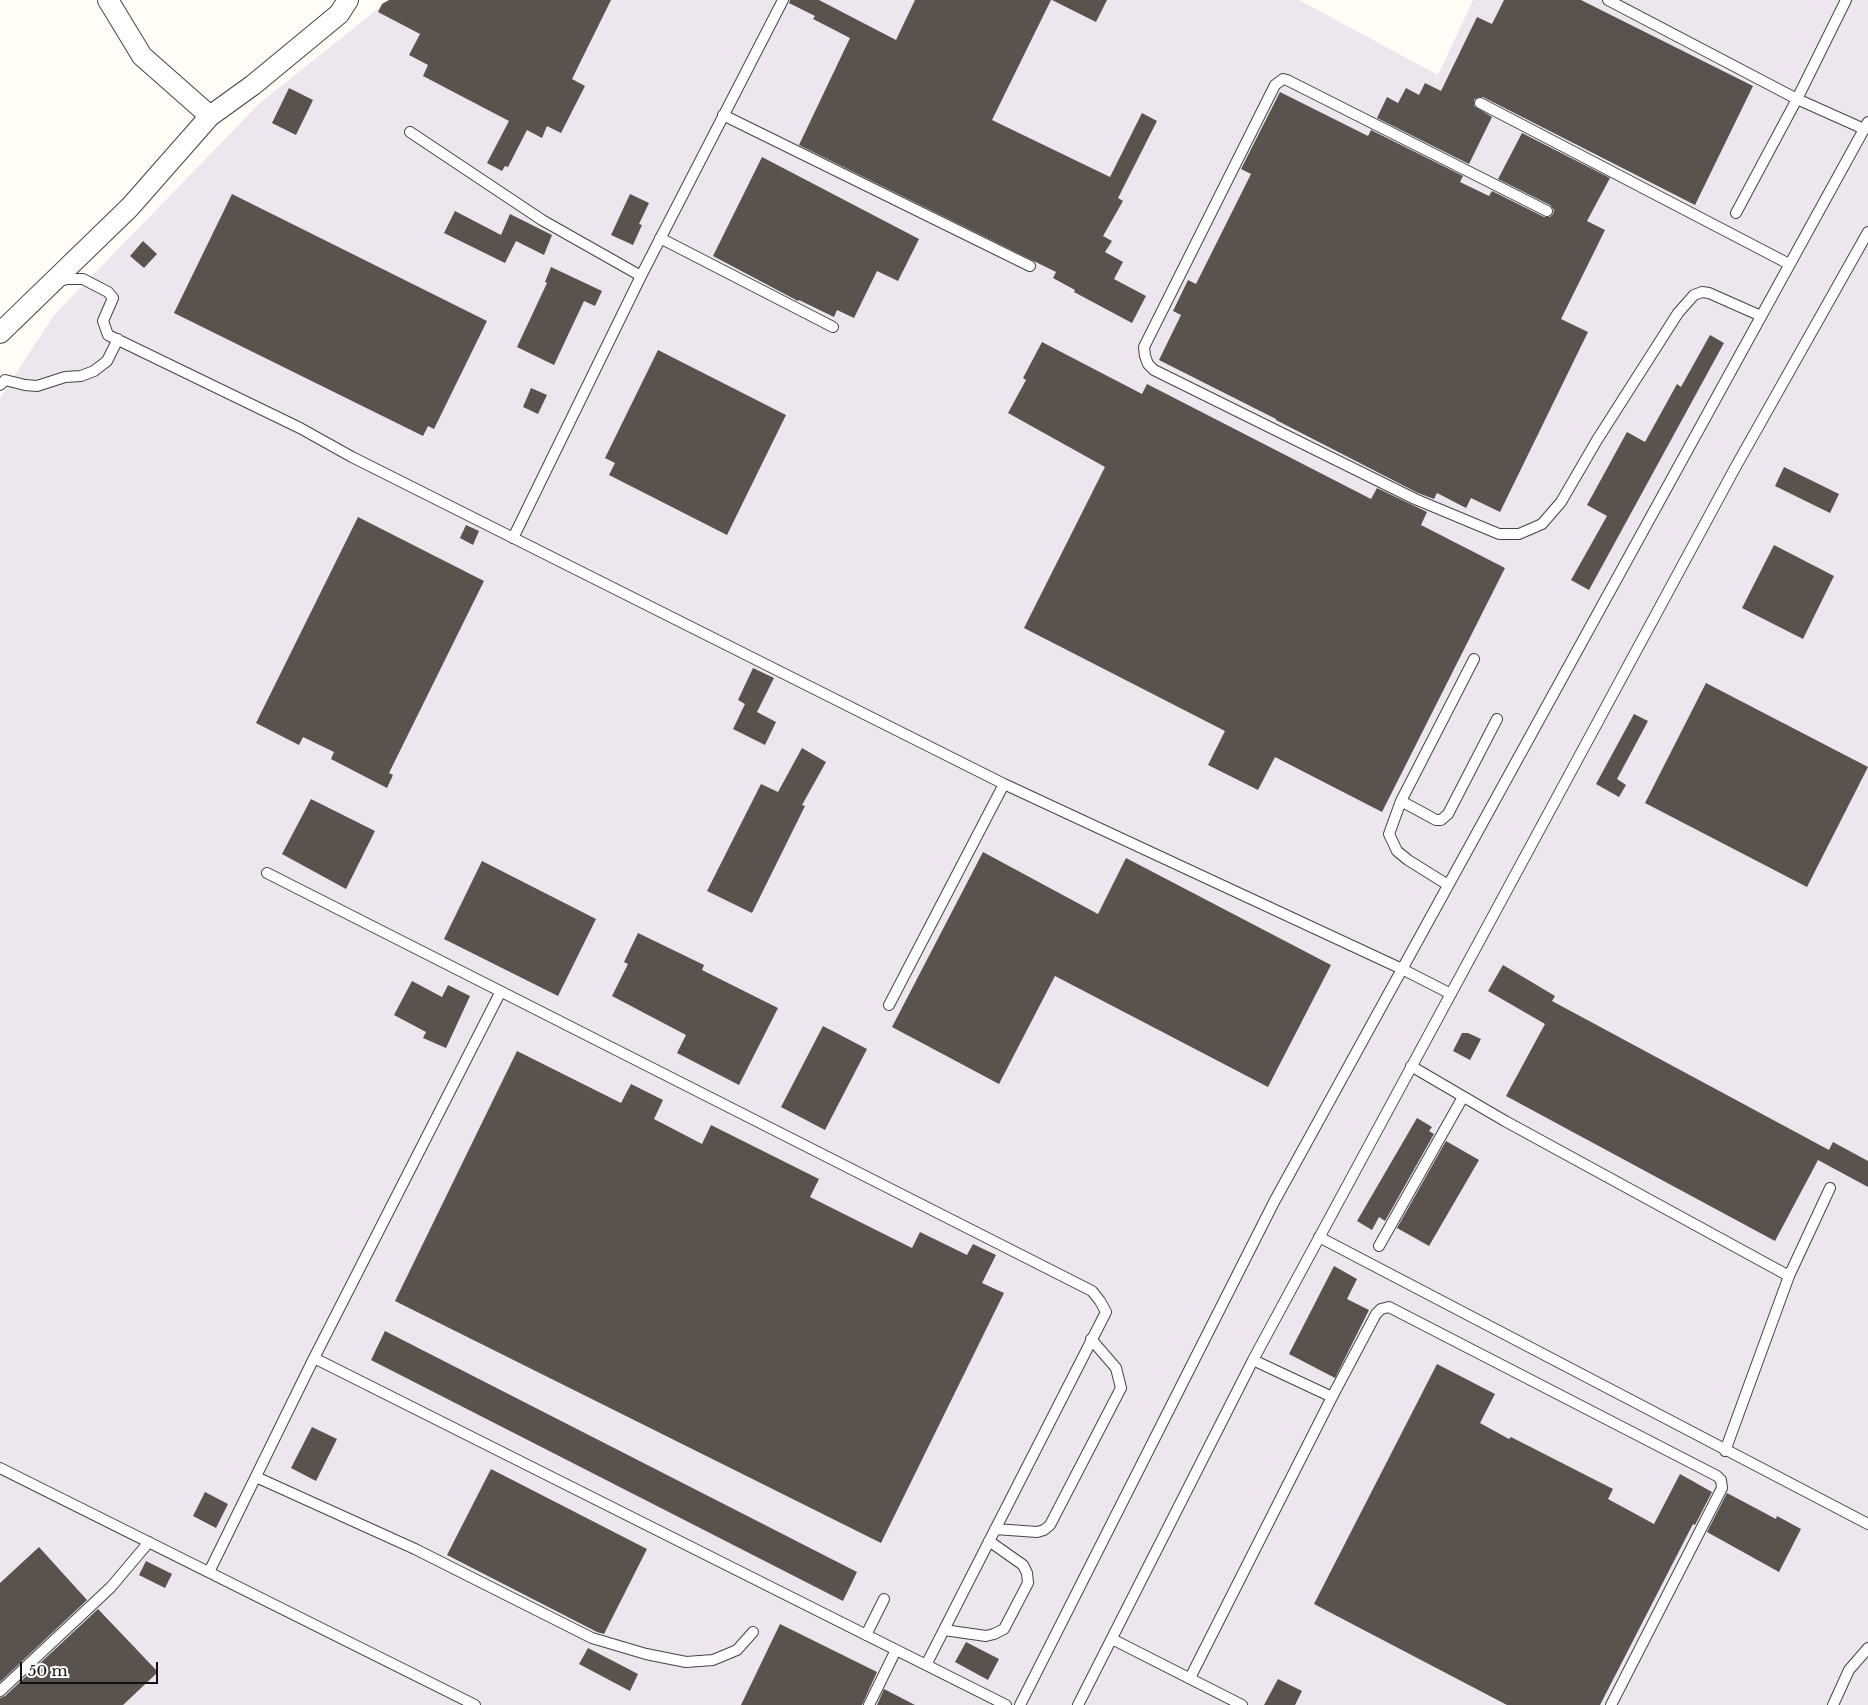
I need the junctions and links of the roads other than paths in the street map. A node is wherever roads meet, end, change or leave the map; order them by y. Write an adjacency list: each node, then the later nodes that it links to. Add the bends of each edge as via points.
1 (108, 0): 9 (street, via 142,56)
2 (348, 0): 9 (street, via 332,20)
3 (784, 0): 8 (lane)
4 (1608, 0): 6 (lane)
5 (1846, 0): 6 (lane)
6 (1797, 99): 10 (lane); 13 (lane)
7 (1480, 103): 16 (lane)
8 (723, 115): 15 (lane); 17 (lane)
9 (210, 116): 19 (street, via 130,206)
10 (1866, 125): 16 (lane)
11 (410, 132): 18 (lane, via 542,220)
12 (1547, 211): 20 (lane, via 1283,79 1275,85 1144,347 1145,356 1154,370 1415,499 1499,534 1519,534 1542,524 1561,502 1678,312 1694,296 1709,293)
13 (1736, 213)
14 (1868, 232): 34 (lane, via 1735,468)
15 (660, 238): 18 (lane); 21 (lane)
16 (1789, 264): 20 (lane)
17 (1030, 266)
18 (641, 276): 25 (lane)
19 (51, 284): 22 (street); 23 (lane, via 83,279 108,292 113,298 103,321 108,335)
20 (1761, 316): 31 (lane)
21 (833, 327)
22 (0, 333)
23 (118, 340): 24 (lane, via 106,361 81,376 37,386 5,380); 25 (lane, via 300,428)
24 (0, 385)
25 (514, 538): 28 (lane)
26 (1474, 659): 29 (lane)
27 (1497, 719): 29 (lane, via 1448,814 1441,820)
28 (1004, 784): 32 (lane); 35 (lane)
29 (1401, 801): 31 (lane, via 1389,834 1392,842 1408,860)
30 (267, 874): 33 (lane)
31 (1448, 885): 32 (lane)
32 (1402, 969): 34 (lane); 67 (lane, via 1274,1202)
33 (500, 993): 42 (lane, via 1092,1291 1106,1312); 43 (lane)
34 (1450, 994): 36 (lane)
35 (889, 1005)
36 (1411, 1066): 37 (lane); 39 (lane)
37 (1464, 1097): 40 (lane); 41 (lane)
38 (1830, 1188): 41 (lane)
39 (1319, 1237): 44 (lane); 46 (lane)
40 (1379, 1246)
41 (1789, 1276): 46 (lane)
42 (1091, 1339): 50 (lane); 50 (lane, via 1116,1368 1120,1388 1050,1525 1037,1532)
43 (314, 1358): 48 (lane); 57 (lane)
44 (1253, 1360): 45 (lane); 58 (lane)
45 (1332, 1397): 62 (lane); 70 (lane, via 1376,1314 1389,1307 1721,1480 1722,1488)
46 (1725, 1451): 49 (lane)
47 (0, 1468): 51 (lane)
48 (256, 1477): 53 (lane); 56 (lane, via 414,1549 592,1638 686,1662 712,1660 737,1650)
49 (1868, 1524)
50 (995, 1529): 52 (lane)
51 (149, 1542): 53 (lane); 63 (lane, via 111,1587)
52 (988, 1542): 55 (lane); 55 (lane, via 1023,1566 1028,1583 1004,1629 986,1636)
53 (209, 1572): 64 (lane)
54 (884, 1599): 57 (lane)
55 (944, 1630): 61 (lane)
56 (753, 1632)
57 (866, 1635): 60 (lane)
58 (1112, 1639): 62 (lane); 68 (lane)
59 (1868, 1648): 71 (lane, via 1849,1670)
60 (896, 1650): 61 (lane); 65 (lane)
61 (926, 1665): 66 (lane)
62 (1190, 1678): 69 (lane)
63 (0, 1691)
64 (475, 1705)
65 (869, 1705)
66 (1006, 1705)
67 (1020, 1705)
68 (1078, 1705)
69 (1242, 1705)
70 (1611, 1705)
71 (1833, 1705)

